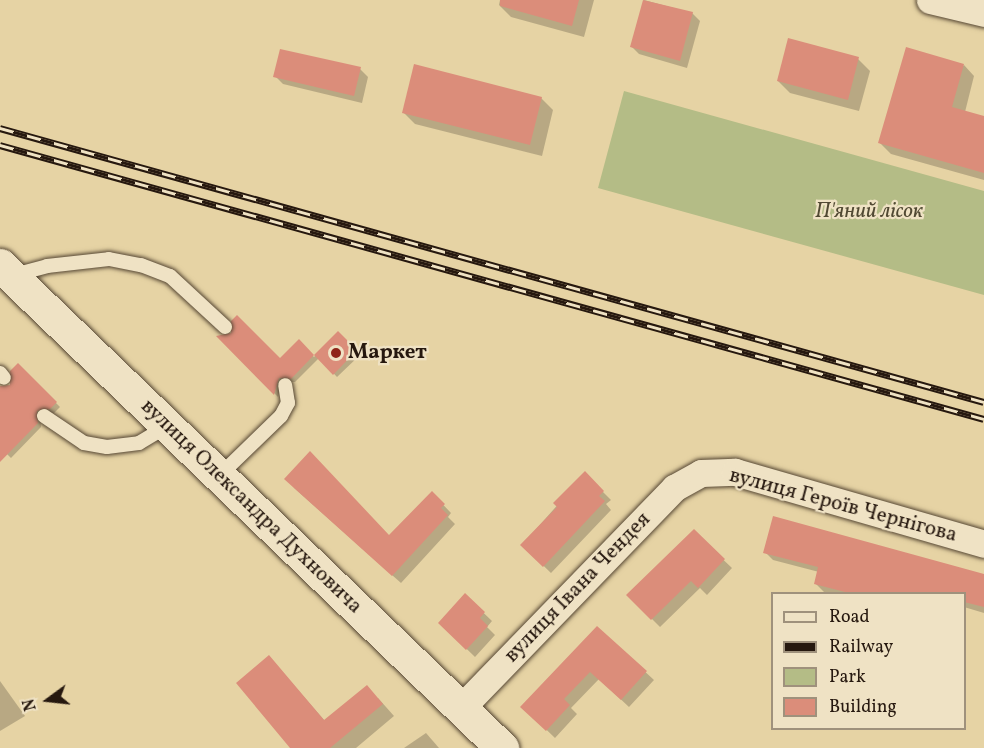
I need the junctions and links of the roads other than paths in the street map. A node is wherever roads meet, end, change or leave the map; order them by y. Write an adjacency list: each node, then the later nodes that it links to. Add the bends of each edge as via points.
1 (930, 0): 2 (street)
2 (984, 13)
3 (4, 272): 4 (lane, via 109,259 141,265 170,276); 7 (main road, вулиця Олександра Духновича)
4 (225, 327)
5 (285, 384): 9 (lane, via 288,403 281,416)
6 (44, 416): 7 (lane, via 84,443 107,447 139,443)
7 (167, 426): 9 (main road, вулиця Олександра Духновича)
8 (701, 473): 10 (street, вулиця Героїв Чернігова, via 735,472); 11 (street, вулиця Івана Чендея, via 674,488)
9 (219, 476): 11 (main road, вулиця Олександра Духновича)
10 (984, 544)
11 (460, 709): 12 (main road, вулиця Олександра Духновича)
12 (502, 748)

